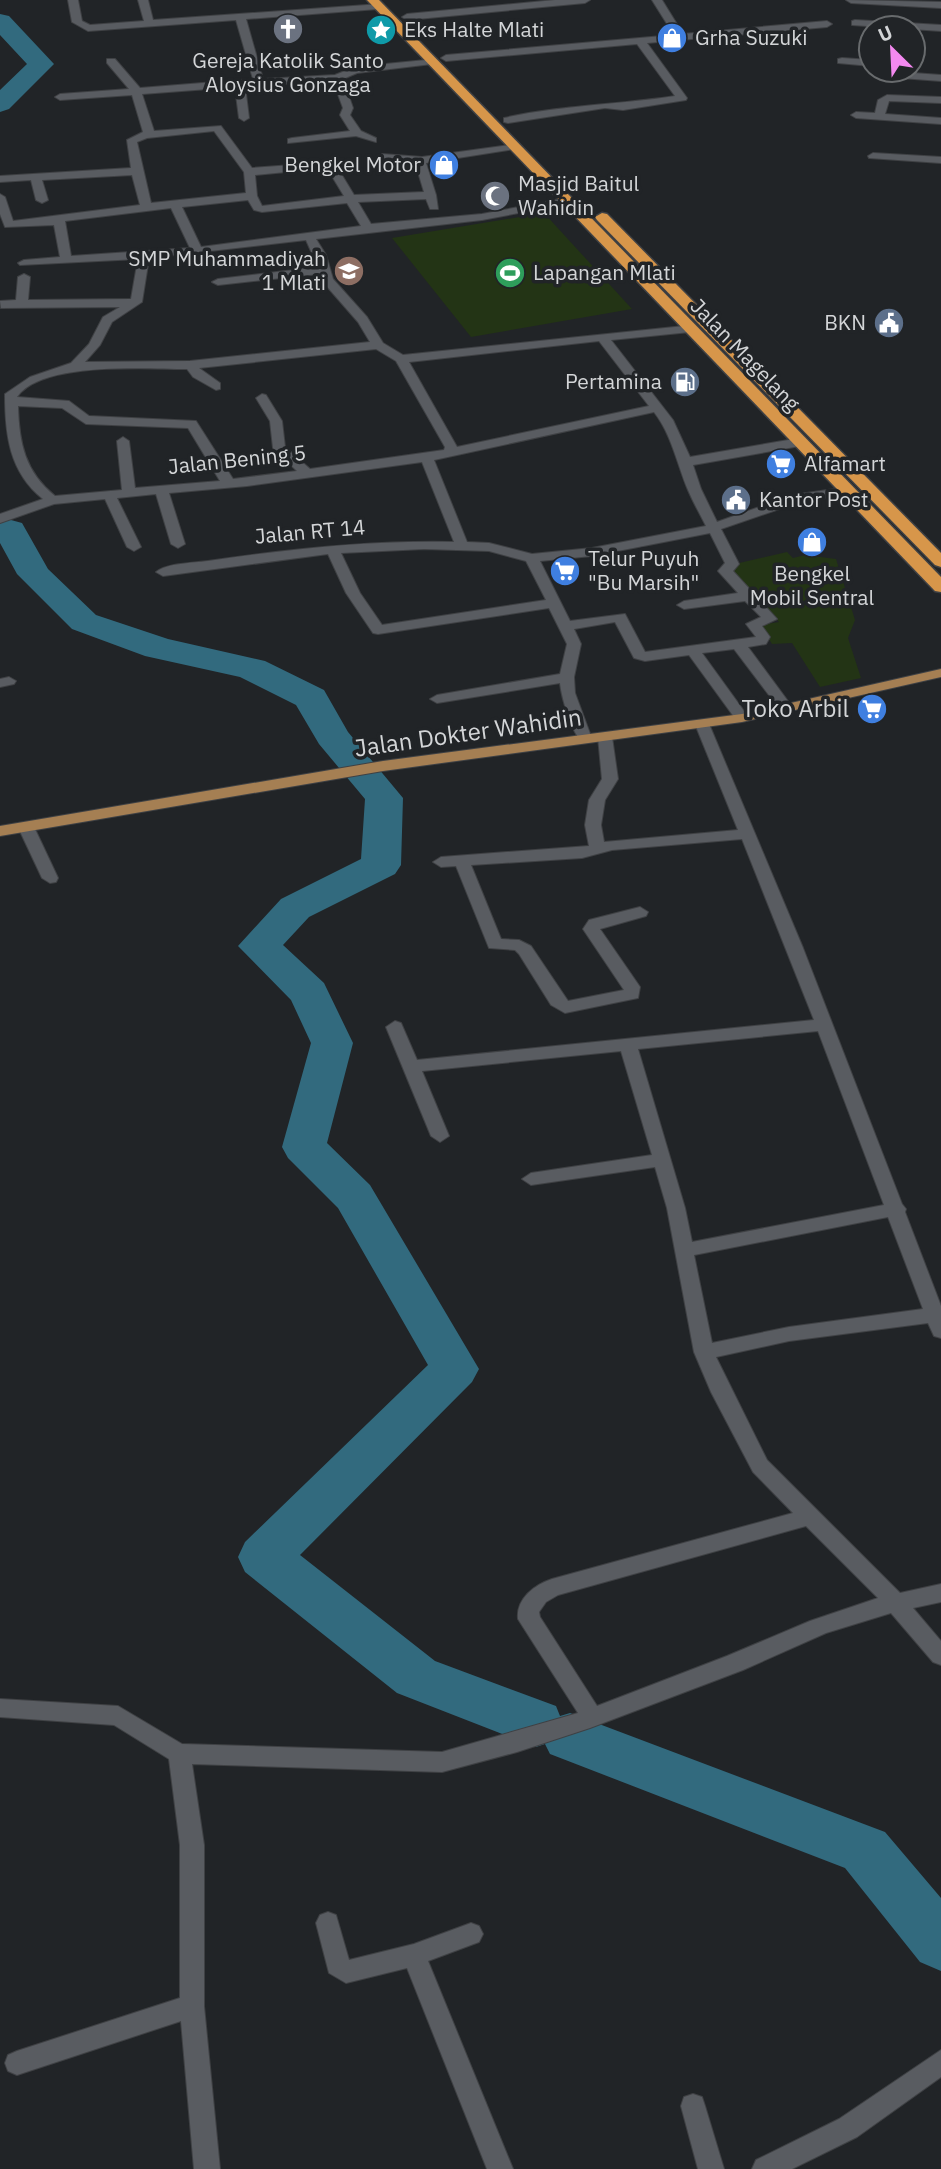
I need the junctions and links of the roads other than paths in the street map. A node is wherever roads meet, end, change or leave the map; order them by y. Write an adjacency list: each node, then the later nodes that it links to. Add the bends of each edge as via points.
1 (74, 0): 12 (street, via 81,26)
2 (143, 0): 12 (street)
3 (586, 0): 11 (street)
4 (669, 0): 6 (street)
5 (851, 0): 7 (street)
6 (657, 1): 14 (street)
7 (886, 1): 9 (street)
8 (380, 2): 10 (street); 11 (highway, Jalan Magelang); 18 (highway, Jalan Magelang)
9 (941, 5)
10 (240, 16): 12 (street); 22 (street)
11 (407, 17): 16 (highway, Jalan Magelang)
12 (149, 23)
13 (827, 24): 14 (street)
14 (680, 37): 15 (street)
15 (640, 41): 16 (street); 30 (street, via 682,98)
16 (446, 58): 30 (highway, Jalan Magelang)
17 (111, 61): 24 (street)
18 (432, 61): 21 (street, via 355,70); 36 (highway, Jalan Magelang)
19 (842, 61): 20 (street)
20 (857, 62)
21 (337, 78): 22 (street); 32 (street, via 348,108 345,114)
22 (259, 82): 23 (street)
23 (240, 83): 24 (street); 29 (street)
24 (136, 90): 25 (street); 33 (street)
25 (60, 97)
26 (941, 100): 28 (street, via 887,98)
27 (856, 115): 28 (street)
28 (879, 117): 31 (street)
29 (244, 118)
30 (508, 120): 77 (highway, Jalan Magelang)
31 (941, 121)
32 (357, 133): 34 (street); 35 (street)
33 (148, 135): 41 (street, via 132,140); 42 (street, via 217,128)
34 (372, 140)
35 (292, 141)
36 (514, 146): 39 (street); 50 (highway, Jalan Magelang)
37 (386, 156): 39 (street)
38 (873, 156): 40 (street)
39 (422, 160): 45 (street)
40 (941, 160)
41 (137, 171): 43 (street); 52 (street)
42 (249, 172): 46 (street); 48 (street, via 328,163)
43 (36, 178): 44 (street); 49 (street)
44 (0, 179)
45 (431, 195): 48 (street); 53 (street)
46 (253, 196): 48 (street, via 260,209); 51 (street)
47 (0, 197): 54 (street, via 9,225)
48 (350, 199): 55 (street)
49 (43, 200)
50 (567, 201): 53 (street, via 482,217); 68 (highway, Jalan Magelang)
51 (175, 204): 52 (street); 57 (street)
52 (147, 207): 54 (street, via 82,213)
53 (437, 220): 55 (street)
54 (59, 221): 59 (street)
55 (368, 229): 56 (street)
56 (309, 236): 57 (street); 62 (street, via 320,254)
57 (192, 251): 58 (street); 61 (street)
58 (144, 255): 59 (street); 65 (street)
59 (66, 260): 60 (street)
60 (24, 263)
61 (189, 269)
62 (322, 270): 64 (street); 70 (street)
63 (24, 277): 67 (street)
64 (218, 282)
65 (136, 303): 67 (street); 73 (street, via 107,320 94,345)
66 (1, 304): 67 (street)
67 (22, 304)
68 (690, 328): 69 (street); 78 (highway, Jalan Magelang)
69 (603, 338): 71 (street); 79 (street)
70 (378, 345): 71 (street); 72 (street)
71 (401, 359): 82 (street, via 451,447)
72 (190, 365): 73 (street); 74 (street)
73 (75, 366): 76 (street, via 37,377 11,394)
74 (216, 386)
75 (262, 398): 85 (street, via 276,421 279,448)
76 (11, 399): 86 (street, via 65,404 86,420 192,424); 91 (street, via 16,454 24,474)
77 (784, 402): 78 (highway); 99 (highway, Jalan Magelang)
78 (765, 406): 81 (highway, Jalan Magelang)
79 (657, 408): 82 (street, Jalan Bening 5); 84 (street)
80 (124, 441): 89 (street)
81 (800, 442): 84 (street); 88 (highway, Jalan Magelang)
82 (449, 453): 83 (street, Jalan Bening 5)
83 (427, 457): 85 (street, Jalan Bening 5); 95 (street)
84 (686, 462): 93 (street, via 691,484)
85 (306, 474): 86 (street, Jalan Bening 5)
86 (229, 484): 87 (street, Jalan Bening 5)
87 (162, 489): 89 (street, Jalan Bening 5); 94 (street)
88 (848, 491): 93 (street, Jalan RT 14, via 798,498); 101 (highway, Jalan Magelang)
89 (129, 492): 90 (street, Jalan Bening 5)
90 (109, 494): 91 (street, Jalan Bening 5); 96 (street)
91 (52, 500): 92 (street, Jalan Bening 5)
92 (0, 519)
93 (714, 528): 98 (street, Jalan RT 14, via 675,538); 102 (street, via 732,564 725,571)
94 (178, 544)
95 (462, 546): 97 (street, Jalan RT 14); 98 (street, Jalan RT 14, via 489,547)
96 (134, 547)
97 (333, 551): 100 (street, Jalan RT 14); 103 (street, via 378,630)
98 (532, 558): 103 (street)
99 (941, 562)
100 (163, 572)
101 (941, 587)
102 (748, 596): 104 (street); 106 (street, via 770,619 753,624 763,640)
103 (555, 603): 105 (street)
104 (684, 605)
105 (565, 626): 107 (street, via 620,617 642,656); 109 (street, via 574,644)
106 (738, 643): 107 (street); 111 (street)
107 (692, 650): 112 (street)
108 (941, 673): 111 (main road, Jalan Dokter Wahidin)
109 (568, 677): 110 (street); 115 (street, via 573,711)
110 (437, 699)
111 (786, 708): 112 (main road, Jalan Dokter Wahidin)
112 (742, 718): 113 (main road, Jalan Dokter Wahidin)
113 (702, 724): 114 (main road, Jalan Dokter Wahidin); 118 (street)
114 (605, 737): 115 (main road, Jalan Dokter Wahidin); 119 (street, via 610,779 597,800 593,825)
115 (585, 739): 116 (main road, Jalan Dokter Wahidin, via 383,766)
116 (26, 827): 117 (main road, Jalan Dokter Wahidin); 122 (street)
117 (0, 831)
118 (749, 834): 119 (street); 124 (street)
119 (597, 849): 121 (street)
120 (441, 862): 121 (street)
121 (462, 862): 123 (street, via 495,944 525,950 565,1007 632,994 632,987 592,929 595,924)
122 (50, 878)
123 (640, 912)
124 (825, 1026): 126 (street); 131 (street)
125 (396, 1027): 127 (street)
126 (628, 1044): 127 (street); 129 (street)
127 (412, 1066): 128 (street)
128 (440, 1136)
129 (662, 1160): 130 (street); 132 (street)
130 (531, 1179)
131 (897, 1209): 132 (street); 133 (street)
132 (684, 1250): 135 (street)
133 (934, 1287): 134 (street)
134 (938, 1323): 135 (street, via 789,1334)
135 (704, 1352): 136 (street, via 760,1466)
136 (811, 1516): 138 (street); 141 (street, via 551,1588 538,1596 528,1610 529,1619)
137 (941, 1593): 138 (street)
138 (895, 1602): 139 (street); 141 (street, via 818,1626)
139 (941, 1656)
140 (0, 1708): 142 (street, via 118,1716)
141 (592, 1717): 142 (street, via 442,1762)
142 (179, 1754): 146 (street, via 192,1845)
143 (328, 1923): 145 (street, via 337,1965 346,1972)
144 (471, 1934): 145 (street)
145 (414, 1955): 151 (street)
146 (192, 2007): 147 (street); 150 (street)
147 (17, 2063)
148 (941, 2063): 153 (street, via 848,2128)
149 (693, 2106): 152 (street)
150 (206, 2169)
151 (499, 2169)
152 (711, 2169)
153 (765, 2169)

